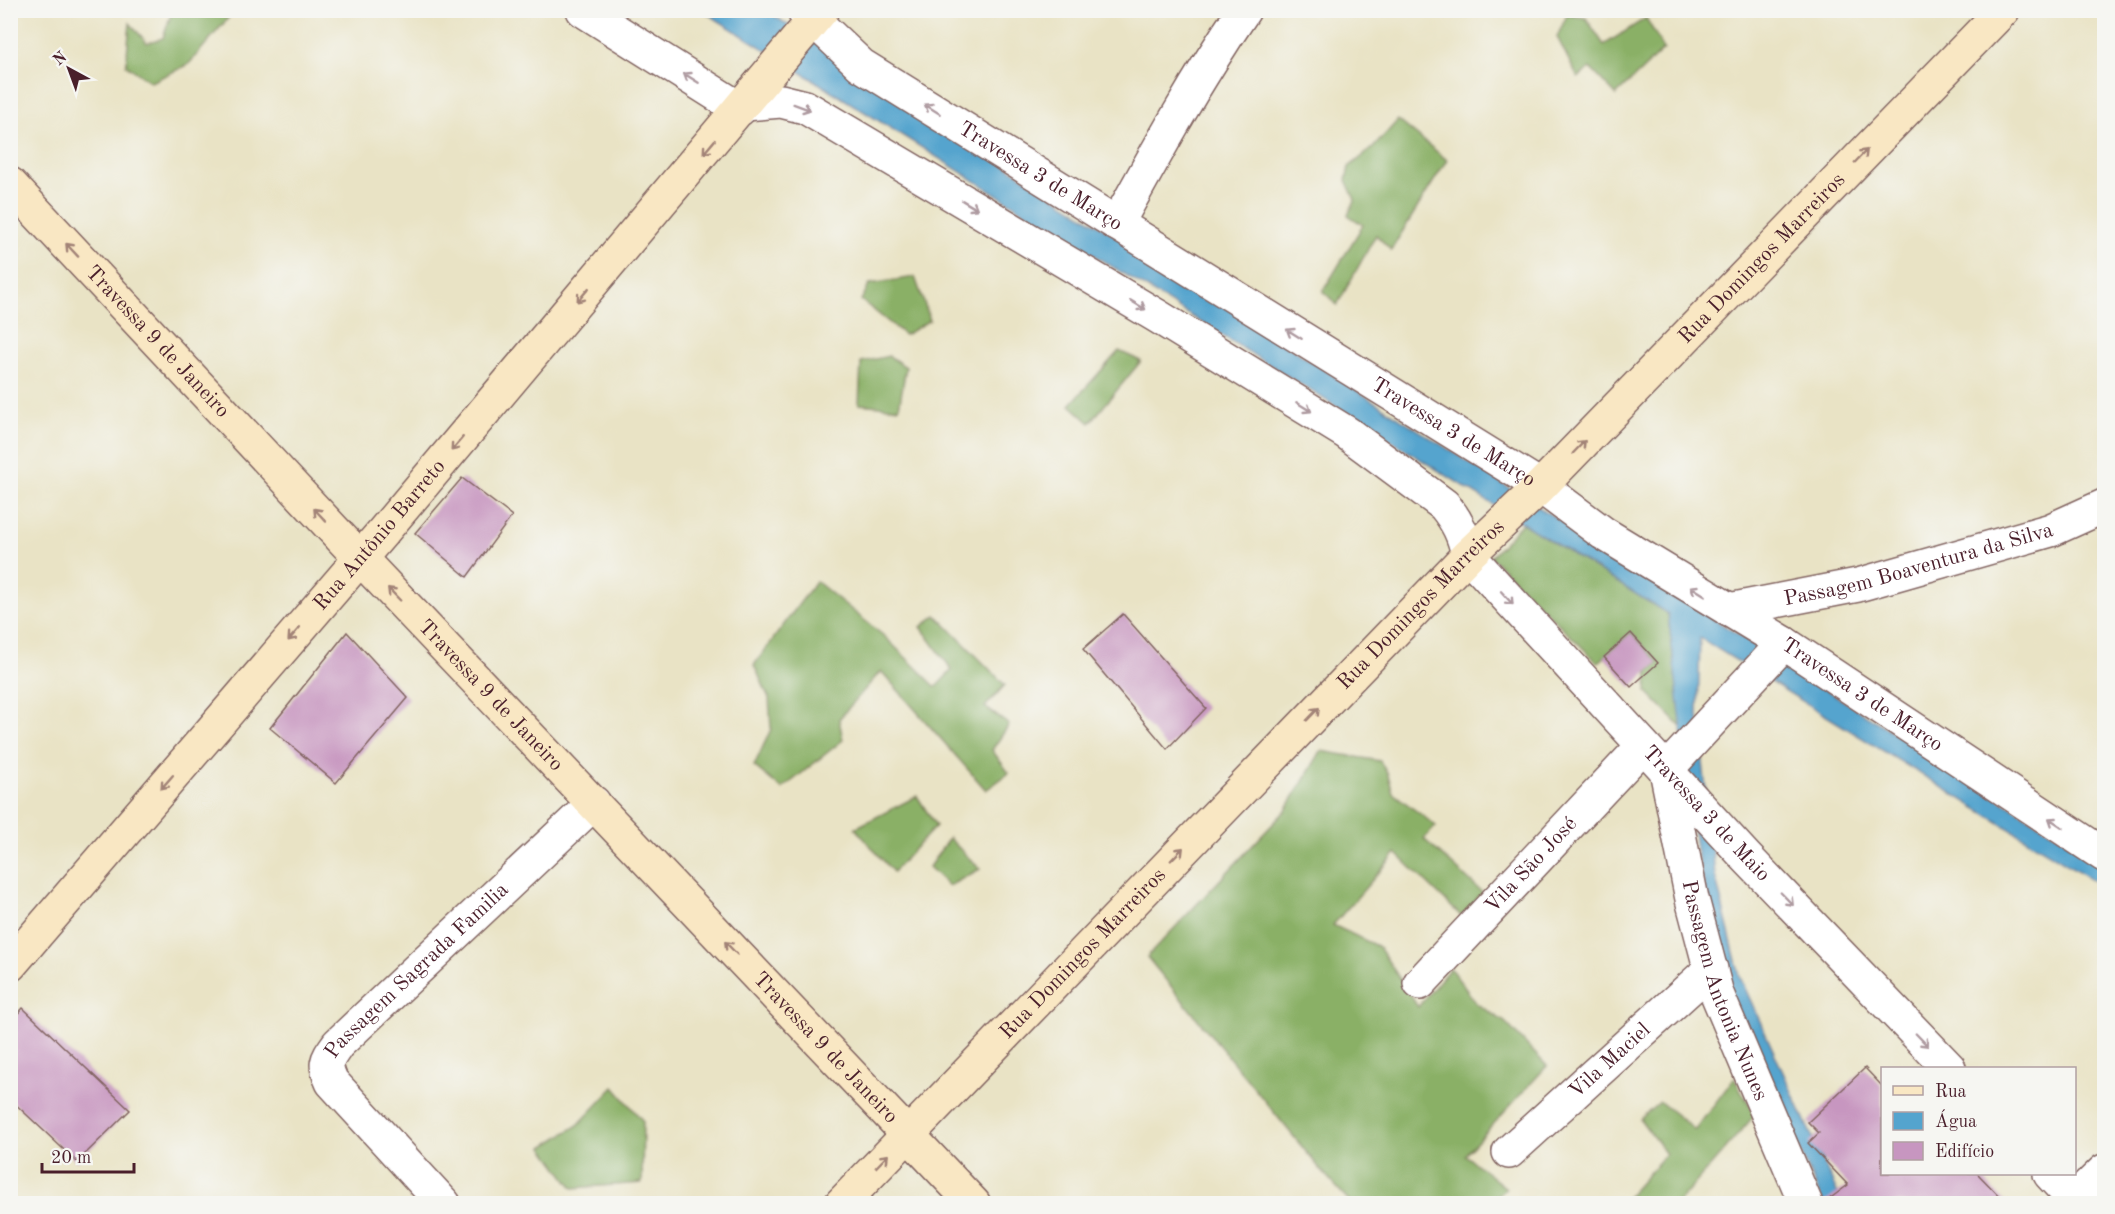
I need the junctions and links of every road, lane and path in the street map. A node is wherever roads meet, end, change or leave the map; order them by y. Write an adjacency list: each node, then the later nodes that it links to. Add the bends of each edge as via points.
1 (583, 10): 5 (street, one-way to 1)
2 (1244, 10): 7 (street, via 1168,129)
3 (2003, 10): 8 (main road, Rua Domingos Marreiros, one-way to 3)
4 (811, 18): 5 (main road, Rua Antônio Barreto); 7 (street, Travessa 3 de Março, one-way to 4, via 861,65)
5 (744, 105): 10 (street, one-way to 10, via 782,101 805,107 1157,316 1347,433 1444,506); 11 (main road, Rua Antônio Barreto, one-way to 11)
6 (10, 184): 11 (main road, Travessa 9 de Janeiro, one-way to 6)
7 (1117, 224): 8 (street, Travessa 3 de Março, one-way to 7)
8 (1539, 488): 10 (main road, Rua Domingos Marreiros); 12 (street, Travessa 3 de Março, one-way to 8)
9 (2104, 506): 12 (street, Passagem Boaventura da Silva, via 2051,530 1858,585)
10 (1473, 550): 14 (street, Travessa 3 de Maio, one-way to 14); 22 (main road, Rua Domingos Marreiros, one-way to 10)
11 (360, 558): 16 (main road, Travessa 9 de Janeiro, one-way to 11); 18 (main road, Rua Antônio Barreto, one-way to 18)
12 (1729, 610): 13 (street, Travessa 3 de Março)
13 (1771, 656): 15 (street); 17 (street, Travessa 3 de Março, one-way to 13)
14 (1643, 746): 15 (street, Travessa 3 de Maio); 20 (street, Vila São José)
15 (1683, 761): 19 (street, Passagem Antonia Nunes, via 1692,899); 21 (street, Travessa 3 de Maio, one-way to 21, via 1746,857)
16 (594, 803): 22 (main road, Travessa 9 de Janeiro, one-way to 16); 27 (street, Passagem Sagrada Familia, via 338,1044 326,1061 332,1082)
17 (2104, 855)
18 (15, 951)
19 (1711, 969): 23 (street, Vila Maciel); 30 (street, Passagem Antonia Nunes, via 1717,994)
20 (1420, 983)
21 (1948, 1067)
22 (908, 1134): 28 (main road, Rua Domingos Marreiros, one-way to 22); 29 (main road, Travessa 9 de Janeiro)
23 (1509, 1152)
24 (2104, 1171): 26 (street)
25 (2052, 1175): 26 (street)
26 (2074, 1202)
27 (444, 1203)
28 (841, 1203)
29 (974, 1203)
30 (1806, 1203)

